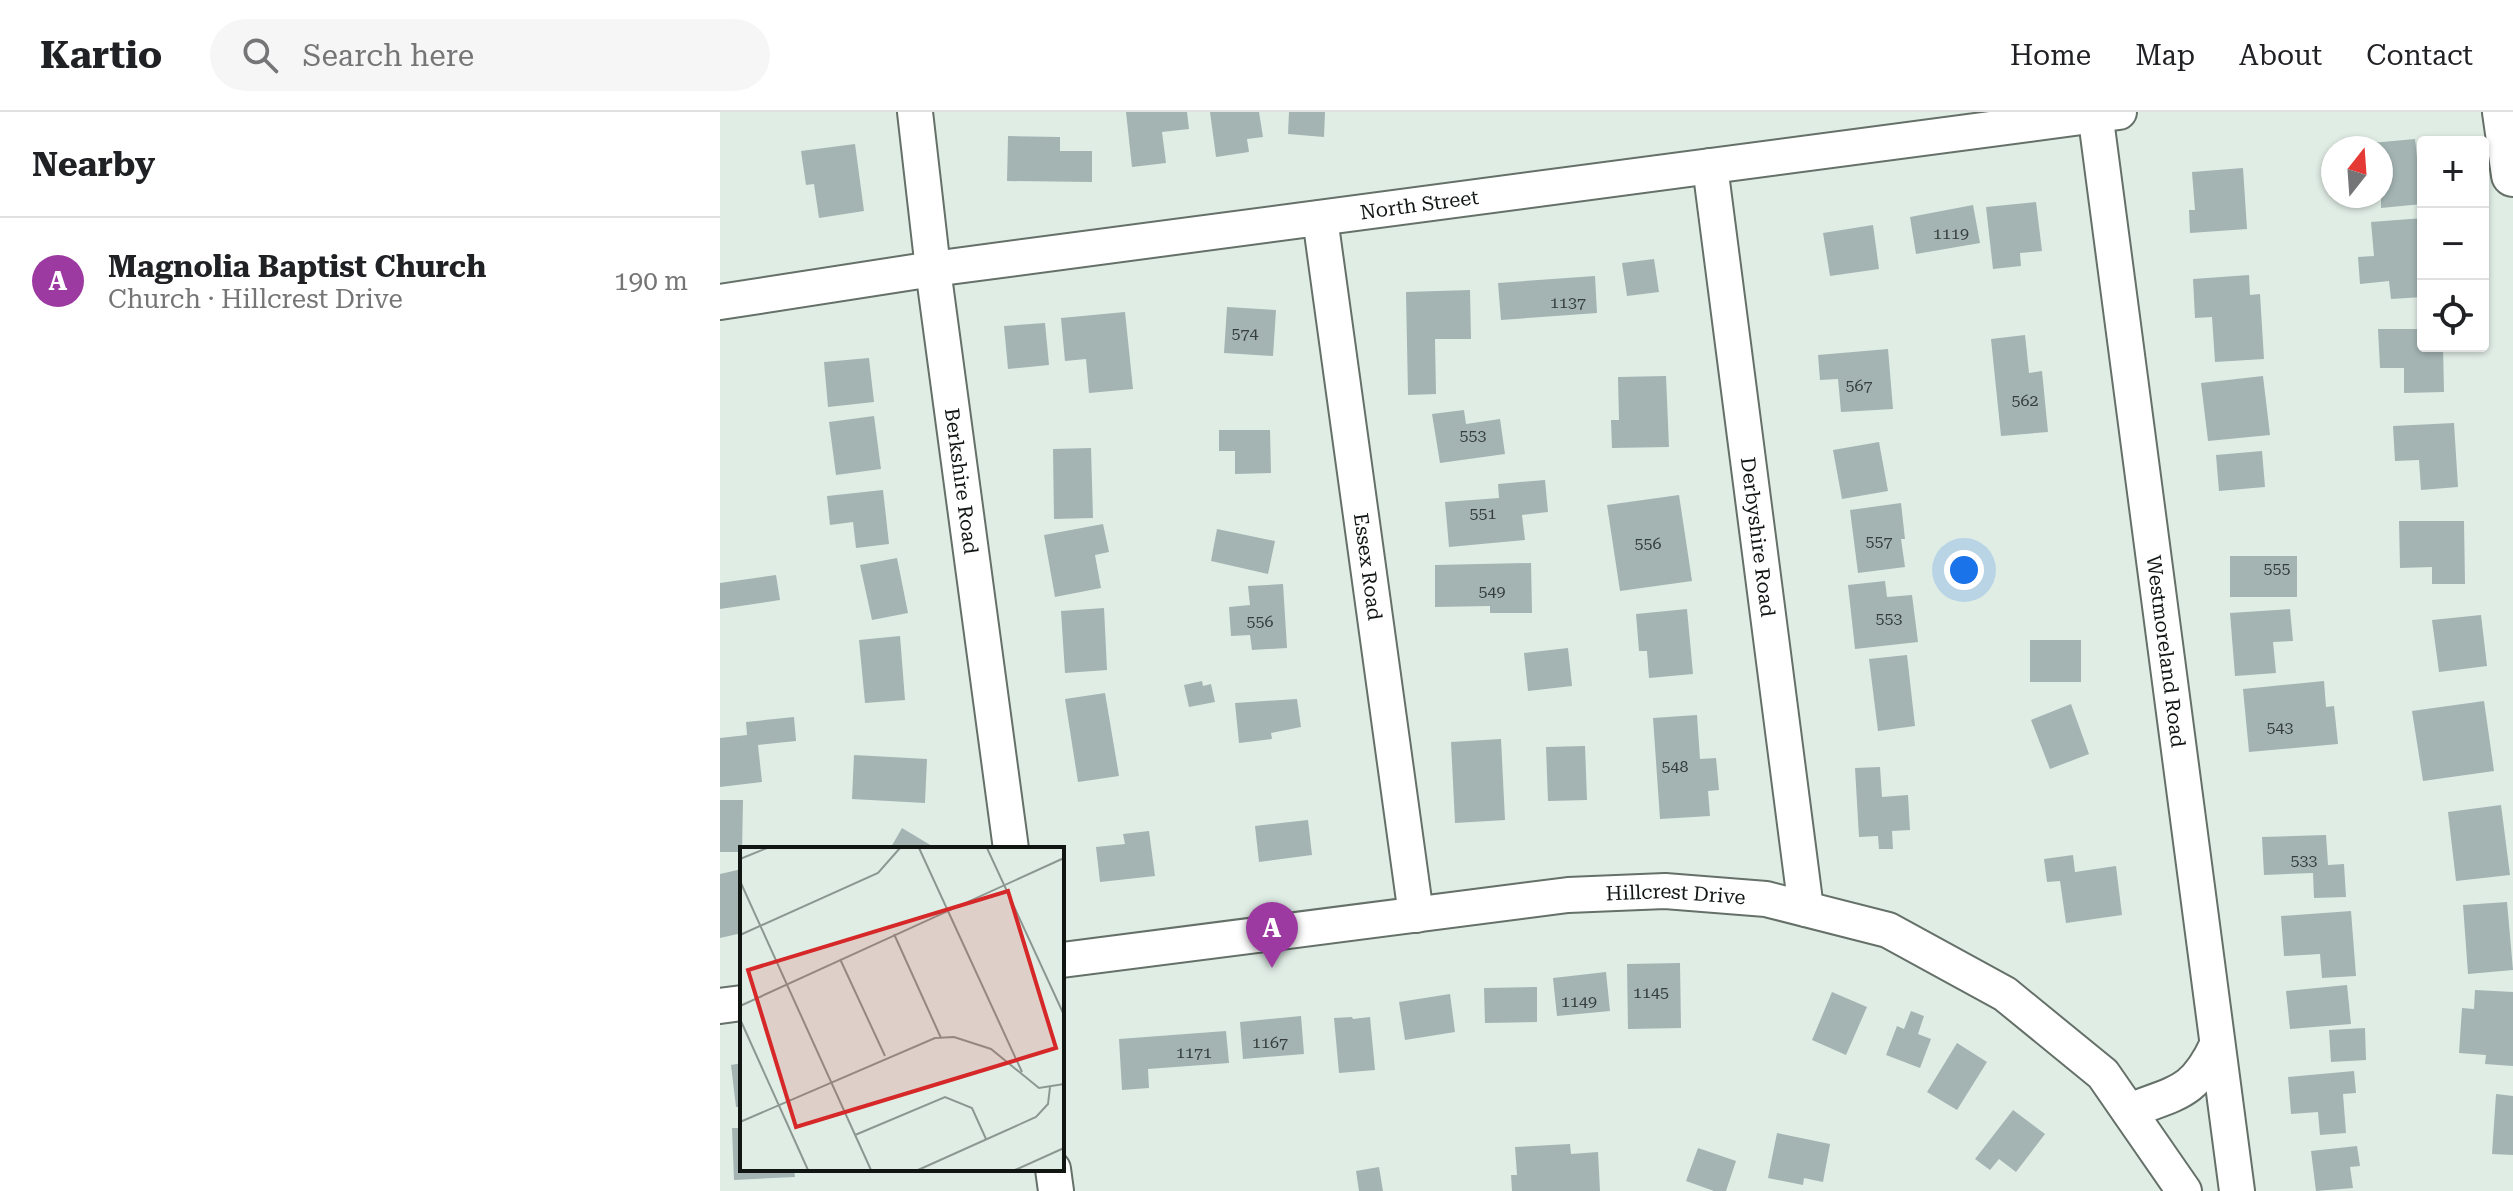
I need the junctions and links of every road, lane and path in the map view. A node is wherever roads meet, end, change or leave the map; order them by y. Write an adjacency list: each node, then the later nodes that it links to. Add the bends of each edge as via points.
1 (915, 112): 7 (street, Berkshire Road)
2 (2504, 112): 5 (street)
3 (2103, 113): 4 (street, North Street); 15 (street, Westmoreland Road)
4 (1710, 166): 6 (street, North Street); 10 (street, Derbyshire Road)
5 (2513, 175)
6 (1320, 218): 7 (street, North Street); 11 (street, Essex Road)
7 (933, 269): 8 (street, North Street); 9 (street, Berkshire Road)
8 (720, 302)
9 (1011, 847)
10 (1806, 909): 11 (street, Hillcrest Drive, via 1766,899 1665,891 1568,895); 16 (street, Hillcrest Drive, via 1888,930 2005,994 2103,1074)
11 (1416, 915): 12 (street, Hillcrest Drive)
12 (1064, 960)
13 (740, 1003): 14 (street)
14 (720, 1006)
15 (2217, 1045): 16 (street, via 2205,1070 2188,1087); 20 (street, Westmoreland Road)
16 (2129, 1111): 19 (street, Hillcrest Drive)
17 (1053, 1171): 18 (street)
18 (1056, 1191)
19 (2184, 1191)
20 (2237, 1191)

